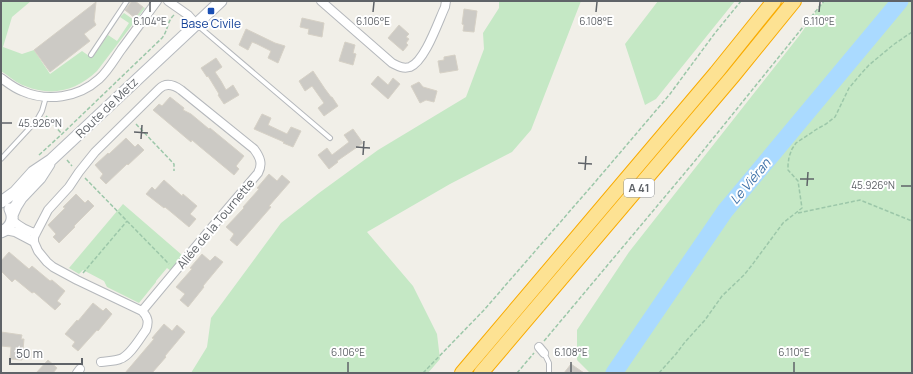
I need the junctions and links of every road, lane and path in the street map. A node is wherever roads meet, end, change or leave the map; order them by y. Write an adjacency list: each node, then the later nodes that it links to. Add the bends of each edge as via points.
1 (127, 1): 14 (lane)
2 (157, 1): 16 (street, via 99,79 77,92 62,97)
3 (168, 1): 11 (street)
4 (221, 1): 12 (main road, Route de Metz)
5 (321, 1): 6 (street, via 400,68 409,68 425,52)
6 (446, 1)
7 (741, 1): 39 (path, via 670,94 484,310)
8 (774, 1): 40 (highway, A 41)
9 (794, 1): 41 (highway, A 41)
10 (824, 1): 37 (path)
11 (180, 9): 12 (street); 19 (path, via 170,19 162,38)
12 (196, 24): 20 (lane); 22 (main road, Route de Metz)
13 (912, 32): 27 (path, via 893,45 860,75 850,88 835,118 796,143 792,149 788,170 798,181 802,208)
14 (91, 55)
15 (1, 78): 16 (street, via 30,95)
16 (46, 97): 17 (lane)
17 (42, 111): 19 (path); 23 (lane, via 37,120)
18 (129, 117): 24 (path, via 174,164); 25 (street, Allée de la Tournette, via 94,152); 34 (street, Allée de la Tournette, via 162,86 172,85 254,149 260,159 258,173)
19 (62, 134): 21 (path)
20 (330, 138)
21 (39, 154)
22 (56, 156): 25 (path); 26 (main road, Route de Metz, via 33,172); 28 (main road, Route de Metz, via 21,198)
23 (1, 159)
24 (174, 171)
25 (79, 172): 29 (path); 32 (street, Allée de la Tournette, via 48,210)
26 (1, 203): 28 (main road, via 9,208)
27 (796, 213): 30 (path, via 860,200); 44 (path, via 783,223 744,275 722,296 705,320)
28 (12, 218): 31 (main road, Route de Metz, via 10,226); 32 (street, via 27,231)
29 (127, 221): 34 (path, via 172,268); 35 (path)
30 (912, 221)
31 (2, 232): 33 (street, via 15,232)
32 (36, 233): 33 (street, Allée de la Tournette)
33 (34, 242): 35 (street, via 47,262)
34 (177, 269): 36 (street, Allée de la Tournette)
35 (77, 280): 36 (street)
36 (142, 310): 38 (street, via 148,325 128,354 119,359)
37 (542, 350): 42 (path); 43 (lane, via 549,363)
38 (101, 362)
39 (423, 373)
40 (462, 373)
41 (481, 373)
42 (517, 373)
43 (549, 373)
44 (659, 373)

